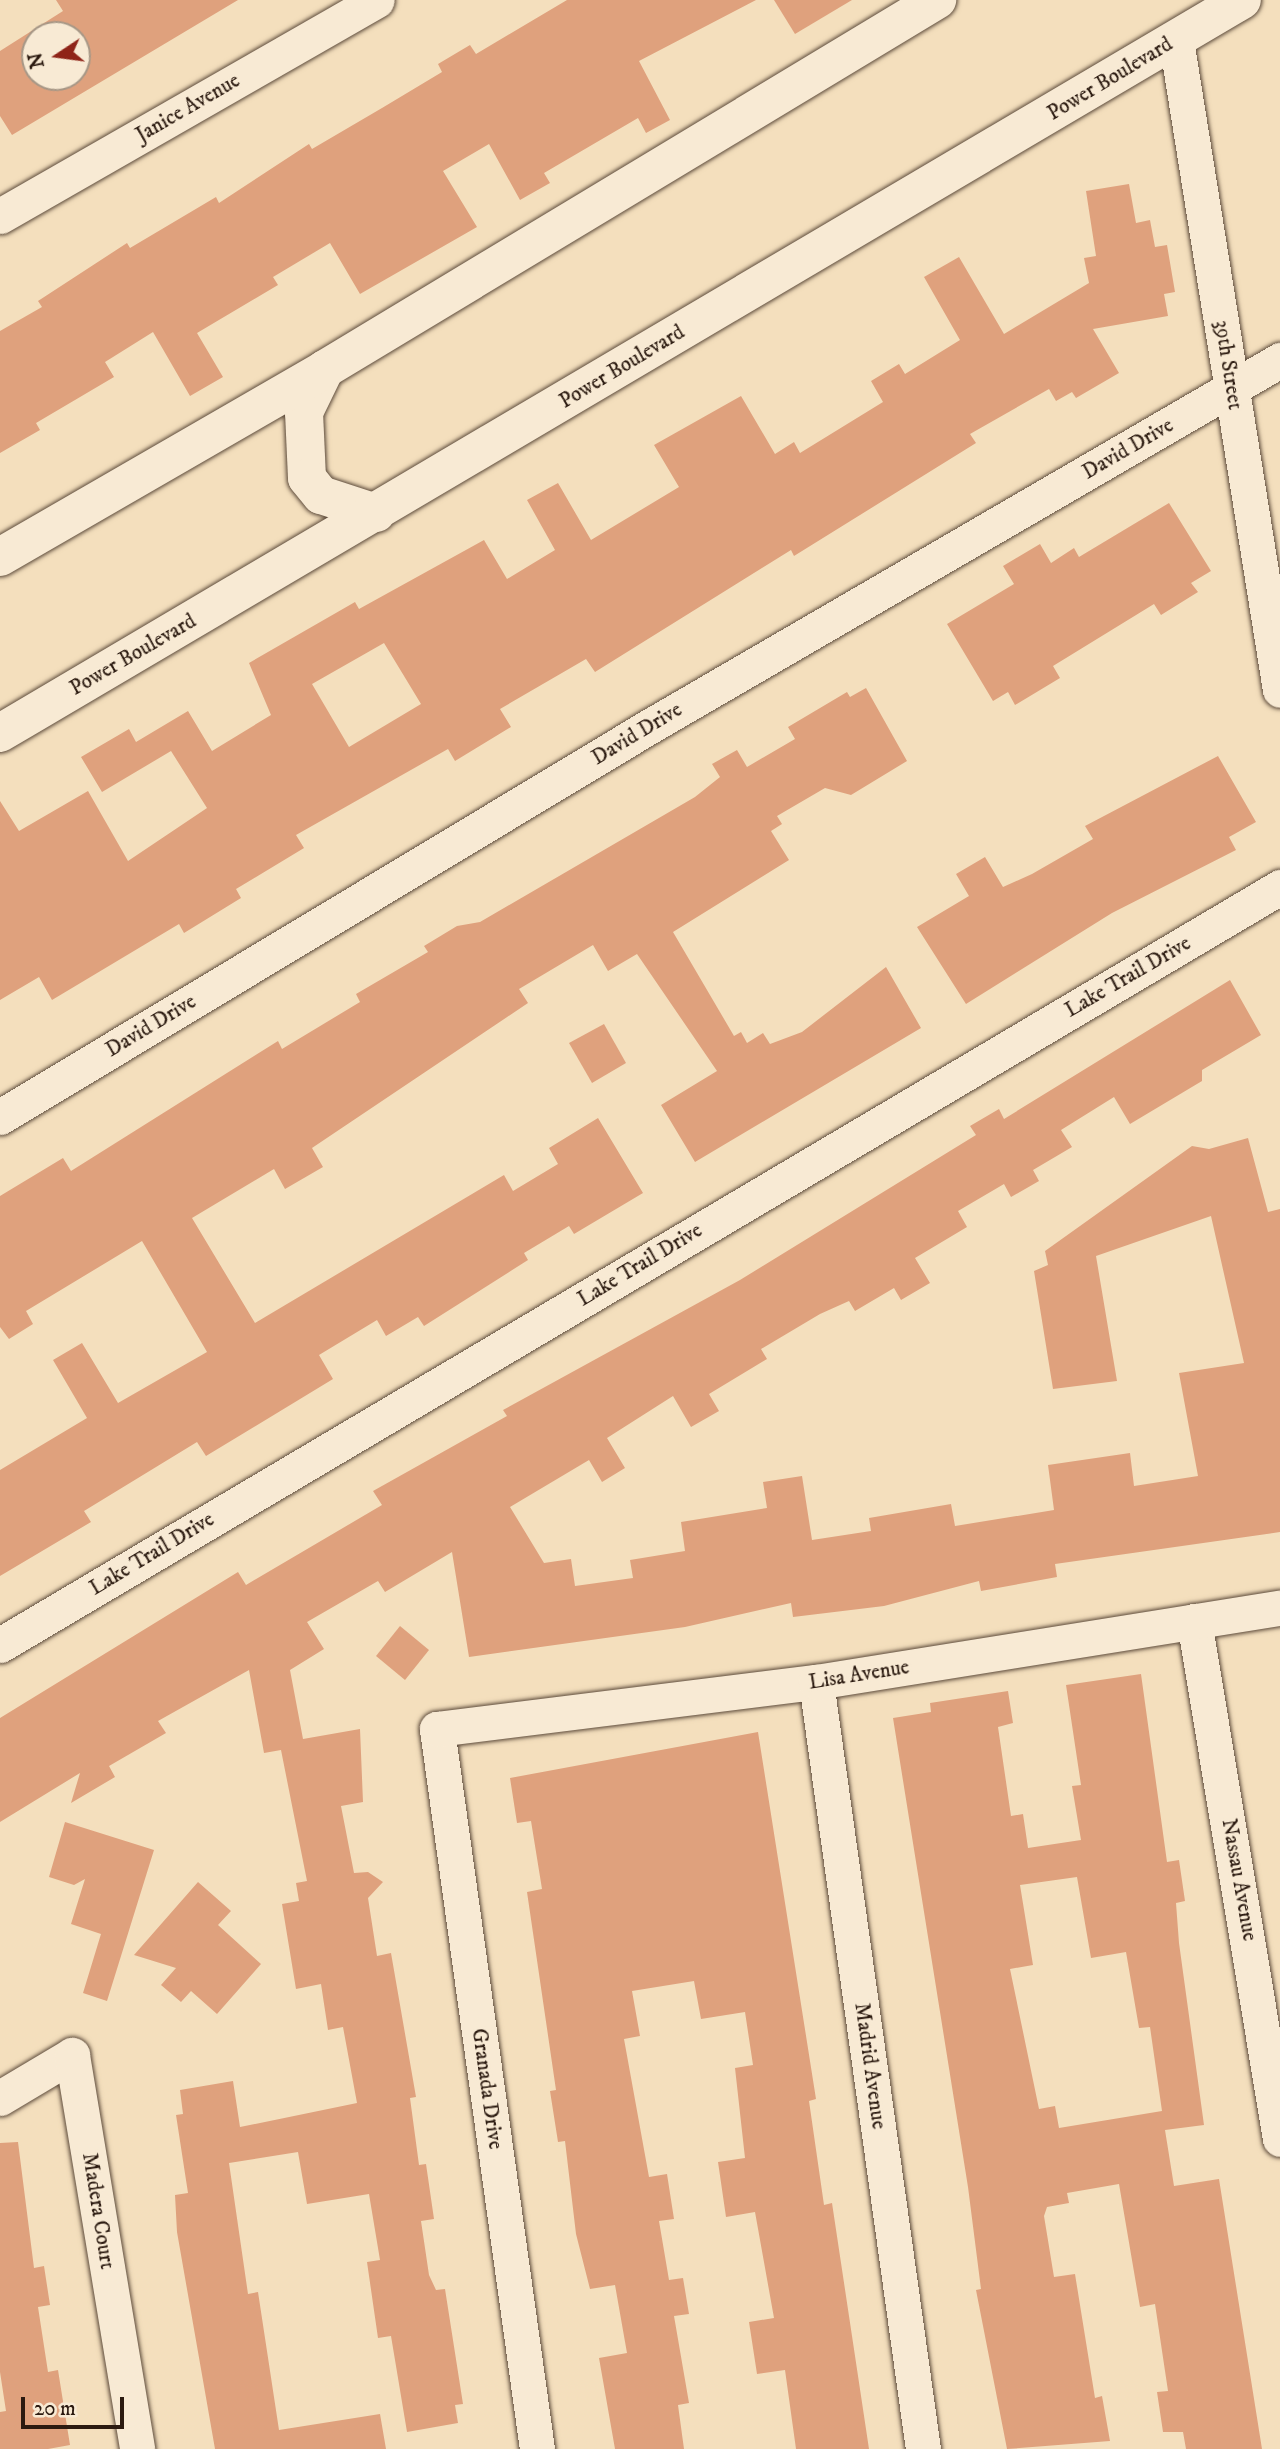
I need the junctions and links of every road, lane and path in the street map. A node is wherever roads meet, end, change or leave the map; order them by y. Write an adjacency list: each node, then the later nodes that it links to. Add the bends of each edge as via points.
1 (377, 0): 5 (street, Janice Avenue)
2 (936, 0): 7 (street)
3 (1242, 0): 4 (street, Power Boulevard)
4 (1176, 40): 8 (street, 39th Street); 9 (street, Power Boulevard)
5 (0, 216)
6 (1280, 360): 8 (street, David Drive)
7 (325, 369): 9 (street, via 304,412 307,478 321,495); 10 (street)
8 (1232, 389): 11 (street, 39th Street); 14 (street, David Drive, via 650,726)
9 (376, 513): 12 (street, Power Boulevard)
10 (0, 556)
11 (1280, 691)
12 (0, 733)
13 (1280, 887): 17 (street, Lake Trail Drive)
14 (0, 1117)
15 (1280, 1608): 16 (street, Lisa Avenue)
16 (1194, 1621): 18 (street, Lisa Avenue); 21 (street, Nassau Avenue)
17 (0, 1645)
18 (816, 1682): 19 (street, Lisa Avenue); 24 (street, Madrid Avenue)
19 (437, 1729): 23 (street, Granada Drive)
20 (0, 2098): 22 (street, Madera Court, via 72,2055)
21 (1280, 2139)
22 (137, 2449)
23 (537, 2449)
24 (923, 2449)

